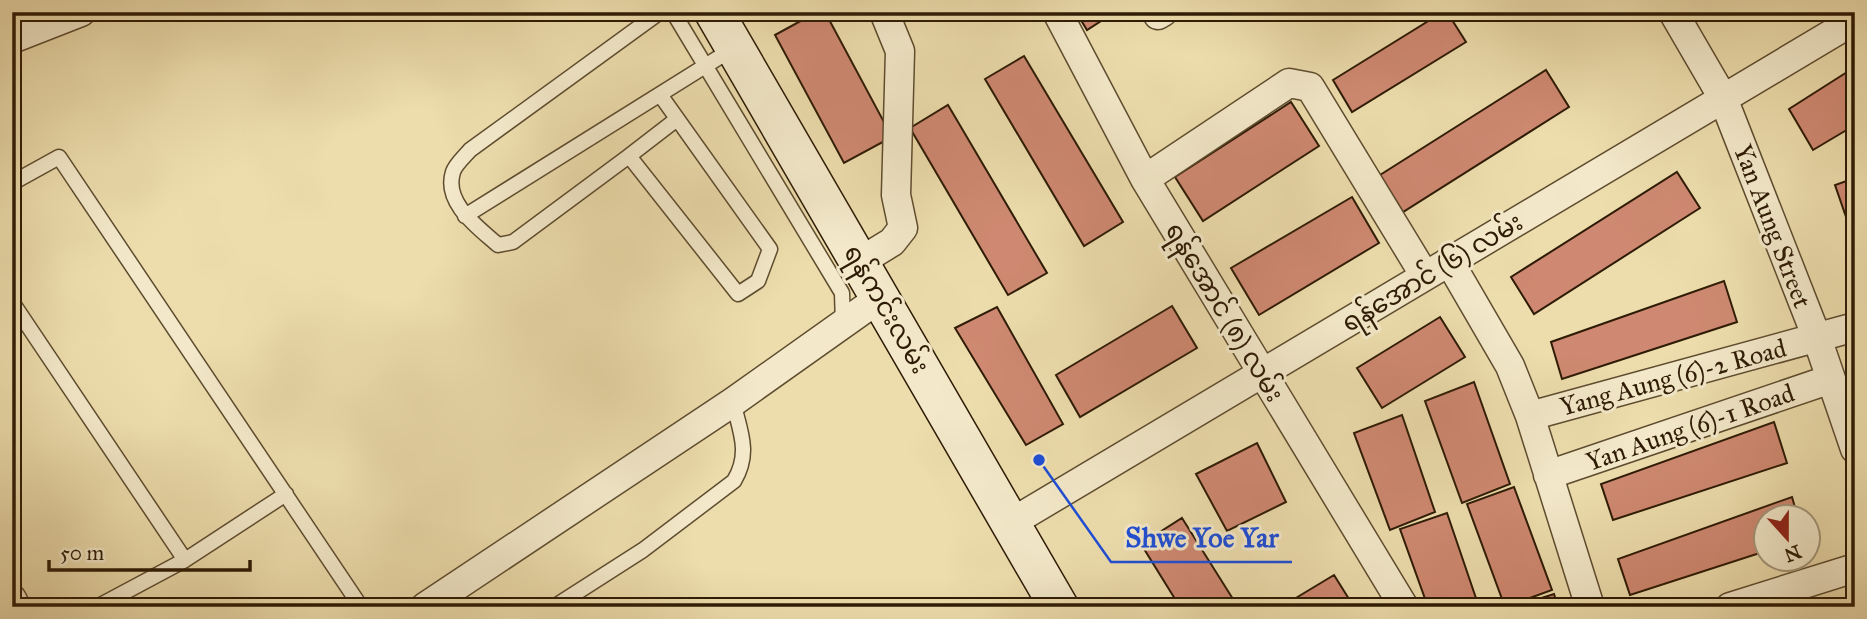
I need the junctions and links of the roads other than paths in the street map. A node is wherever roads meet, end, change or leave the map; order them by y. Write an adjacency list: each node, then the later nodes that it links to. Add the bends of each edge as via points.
1 (81, 12): 9 (street)
2 (660, 12): 17 (lane, via 470,150 453,172 453,193)
3 (673, 12): 10 (lane)
4 (714, 12): 10 (main road, ရန်ကင်းလမ်း)
5 (884, 12): 18 (street, via 900,51 896,195 903,228 891,242)
6 (1057, 12): 15 (street, ရန်အောင် (၈) လမ်း)
7 (1674, 12): 12 (street, Yan Aung Street)
8 (1855, 20): 12 (street, ရန်အောင် (၆) လမ်း)
9 (12, 39)
10 (721, 57): 11 (lane); 18 (main road, ရန်ကင်းလမ်း); 22 (lane, via 842,293)
11 (661, 96): 13 (lane); 17 (lane)
12 (1723, 98): 19 (street, ရန်အောင် (၆) လမ်း); 24 (street, Yan Aung Street)
13 (677, 119): 14 (lane); 14 (lane, via 769,249 758,281 738,294)
14 (629, 156): 17 (lane, via 513,242 498,245)
15 (1145, 179): 19 (street, via 1289,83 1301,83 1310,87); 25 (street, ရန်အောင် (၈) လမ်း)
16 (12, 183): 31 (lane, via 59,157)
17 (465, 216)
18 (860, 261): 20 (main road, ရန်ကင်းလမ်း)
19 (1437, 269): 25 (street, ရန်အောင် (၆) လမ်း); 28 (street, via 1510,366)
20 (881, 297): 22 (street); 32 (main road, ရန်ကင်းလမ်း)
21 (12, 302): 33 (lane)
22 (843, 324): 27 (street)
23 (1855, 327): 24 (street, Yang Aung (6)-2 Road)
24 (1817, 338): 26 (street, Yan Aung Street); 28 (street, Yang Aung (6)-2 Road)
25 (1262, 373): 32 (street, ရန်အောင် (၆) လမ်း); 42 (street, ရန်အောင် (၈) လမ်း)
26 (1831, 379): 29 (street, Yan Aung Street); 30 (street, Yan Aung (6)-1 Road)
27 (733, 401): 39 (street); 40 (lane, via 744,447 743,466 734,481 643,550)
28 (1530, 416): 30 (street)
29 (1855, 449)
30 (1548, 475): 43 (street)
31 (286, 494): 33 (lane); 38 (lane)
32 (1009, 524): 41 (main road, ရန်ကင်းလမ်း)
33 (185, 559): 37 (lane)
34 (1855, 568): 44 (street)
35 (12, 600): 36 (street)
36 (16, 607)
37 (97, 607)
38 (361, 607)
39 (425, 607)
40 (554, 607)
41 (1059, 607)
42 (1404, 607)
43 (1590, 607)
44 (1730, 607)

